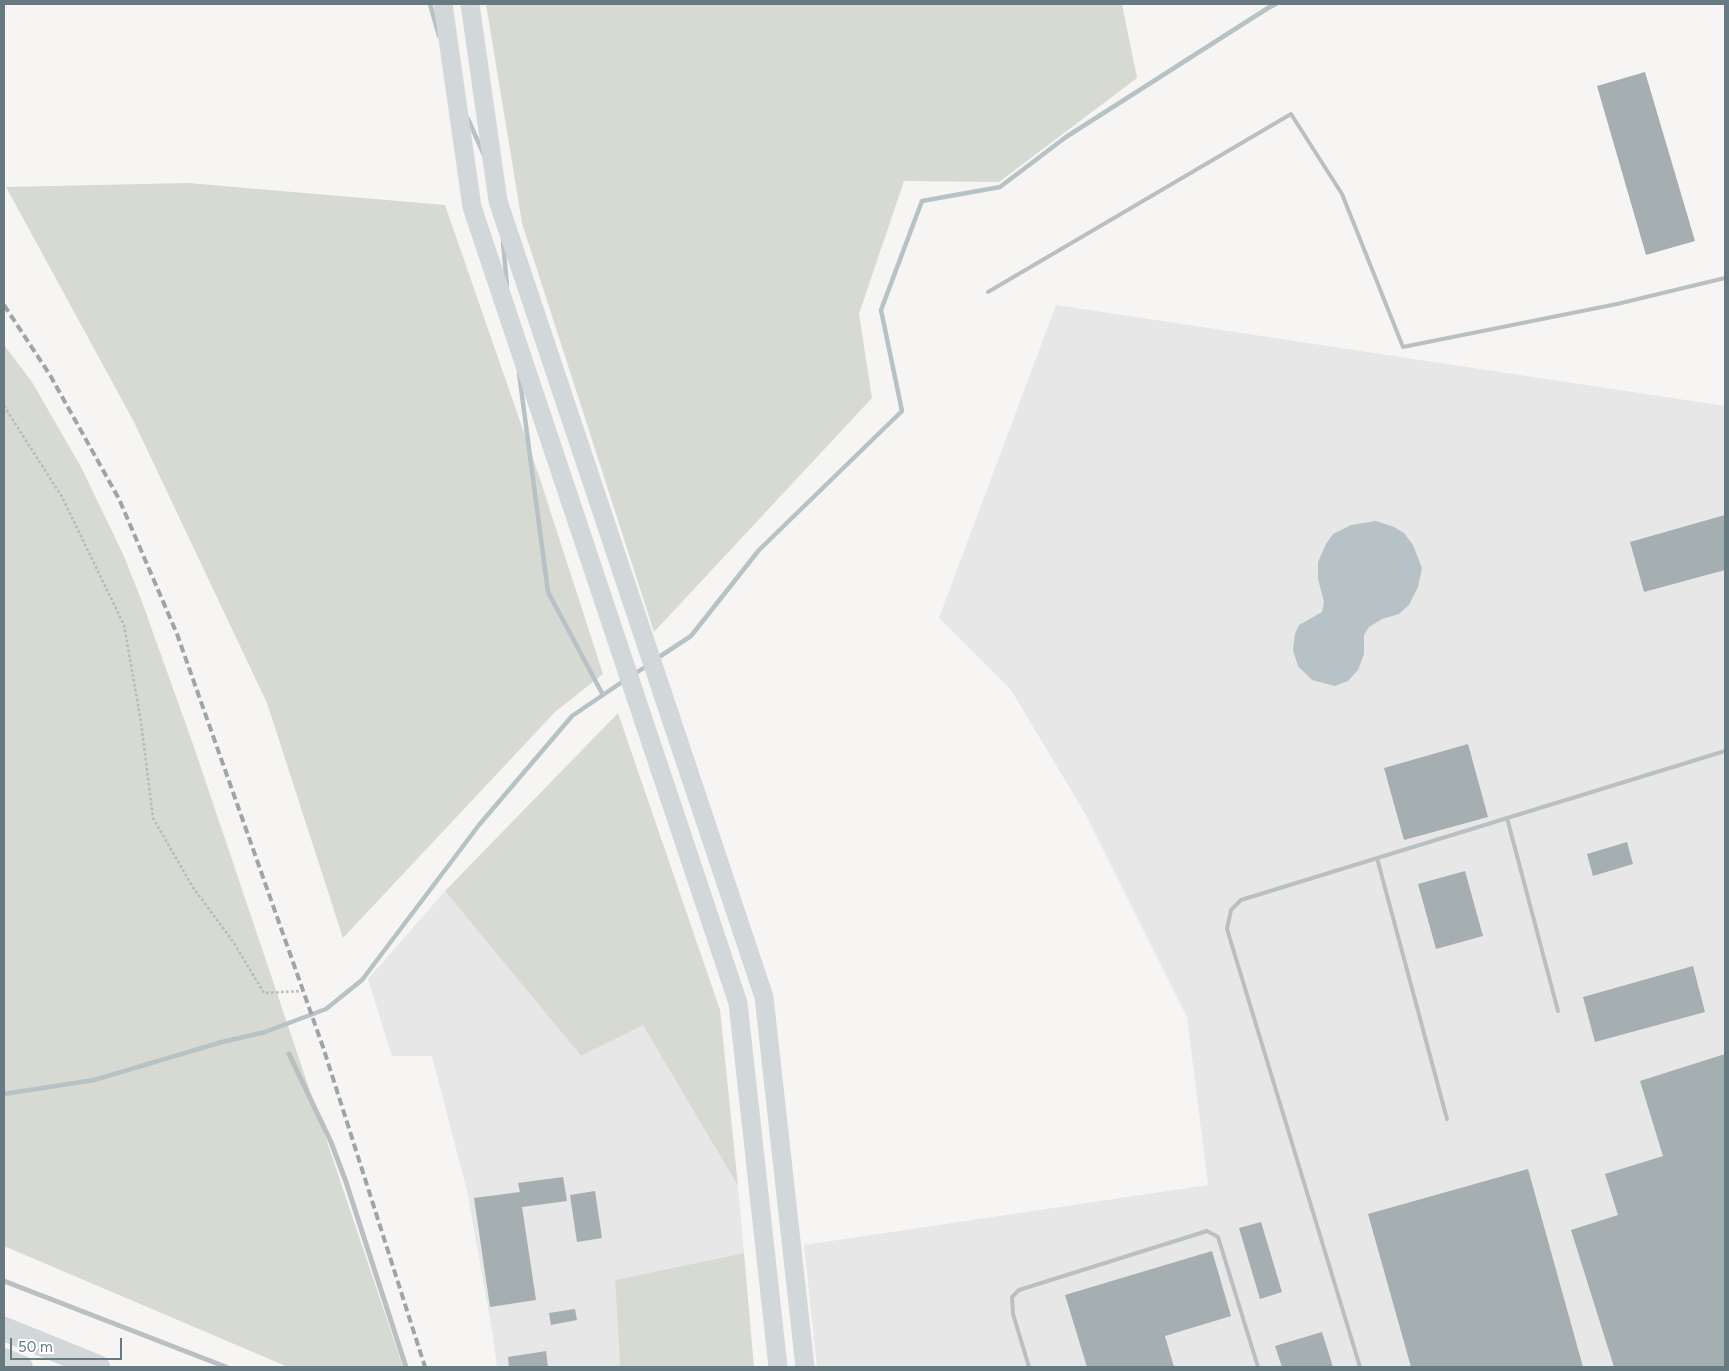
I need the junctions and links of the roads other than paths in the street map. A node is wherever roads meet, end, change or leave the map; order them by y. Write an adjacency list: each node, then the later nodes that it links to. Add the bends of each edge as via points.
1 (443, 4): 18 (street, via 472,207 738,1003)
2 (470, 4): 19 (street, via 498,201 764,997)
3 (1725, 278): 4 (lane, via 1617,304 1403,347 1342,194 1291,114)
4 (988, 292)
5 (1725, 750): 6 (lane)
6 (1507, 818): 7 (lane); 8 (lane)
7 (1377, 858): 10 (lane); 22 (lane, via 1241,900 1232,910 1227,929)
8 (1558, 1011)
9 (289, 1054): 17 (street, via 331,1142 346,1182)
10 (1447, 1119)
11 (4, 1281): 16 (street)
12 (4, 1330): 15 (highway)
13 (4, 1360): 14 (highway)
14 (21, 1367)
15 (98, 1367)
16 (226, 1367)
17 (406, 1367)
18 (778, 1367)
19 (805, 1367)
20 (1029, 1367): 21 (lane, via 1013,1314 1012,1297 1019,1290 1207,1231 1218,1237)
21 (1258, 1367)
22 (1360, 1367)

